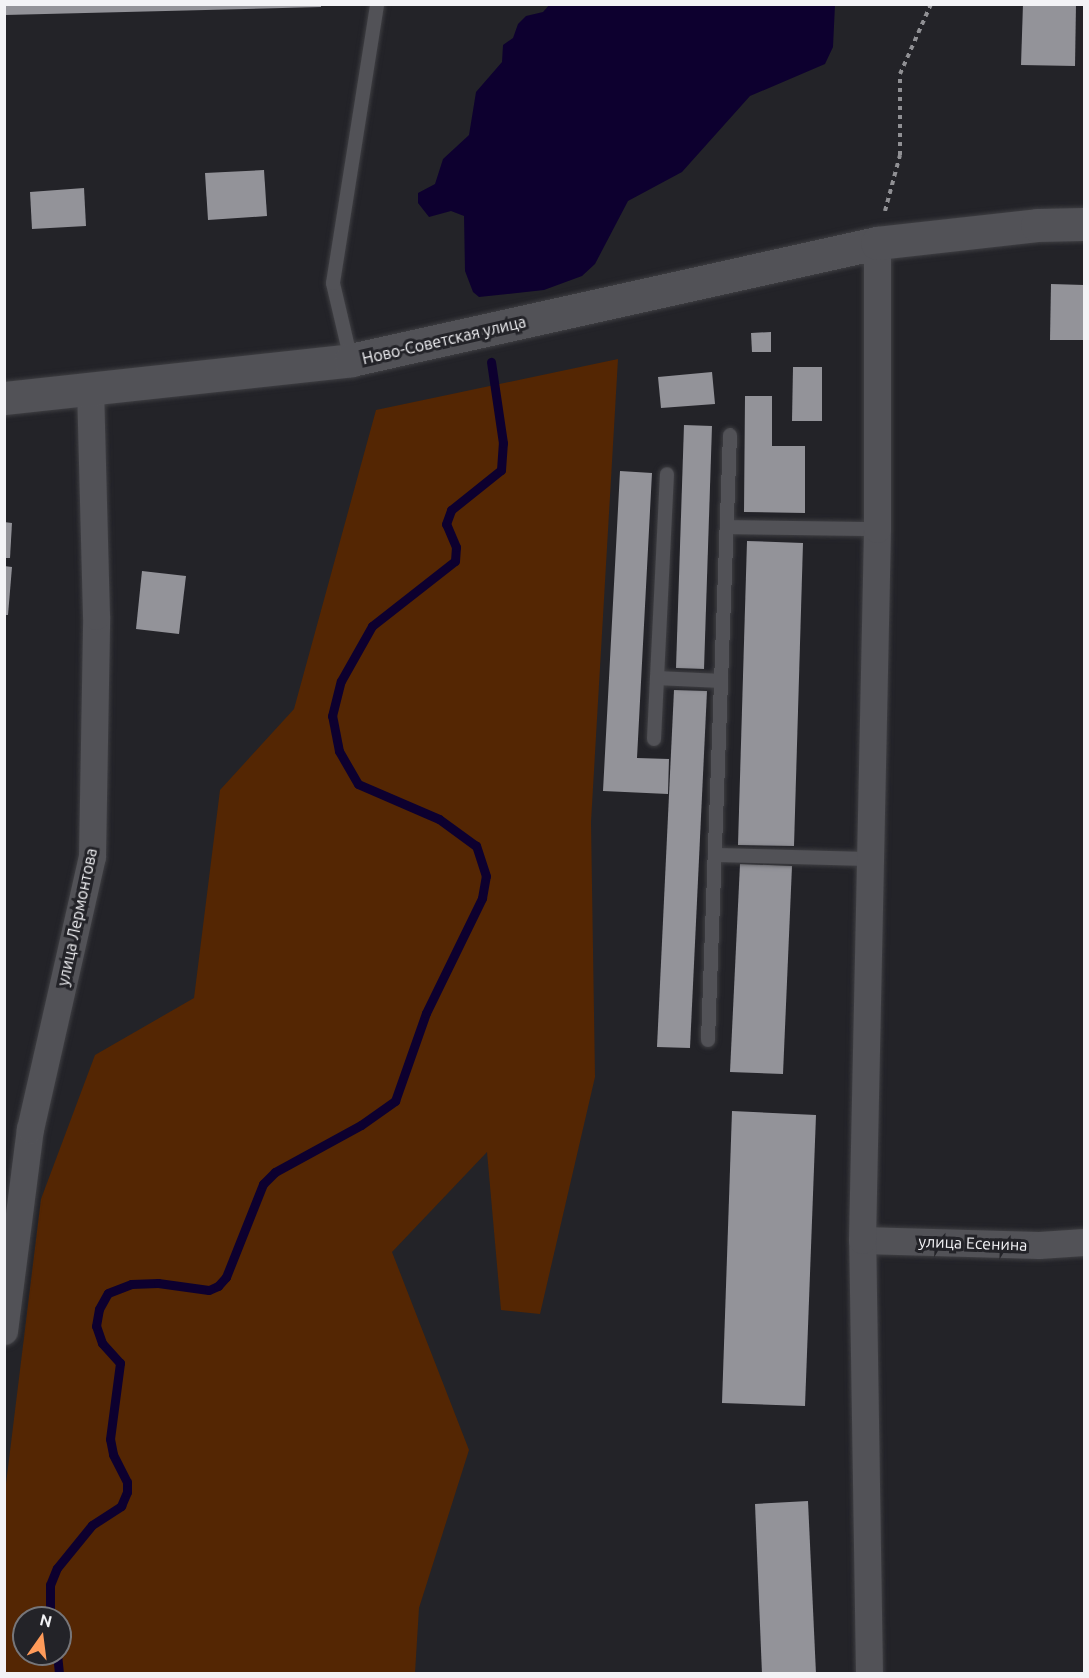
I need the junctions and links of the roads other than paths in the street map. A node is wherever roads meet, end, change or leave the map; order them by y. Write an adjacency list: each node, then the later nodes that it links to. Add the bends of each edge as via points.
1 (377, 4): 4 (lane, via 333,283)
2 (1084, 224): 3 (street, Ново-Советская улица, via 1037,225)
3 (877, 243): 4 (street, Ново-Советская улица); 10 (street)
4 (351, 360): 5 (street, Ново-Советская улица)
5 (90, 389): 6 (street, Ново-Советская улица); 19 (street, улица Лермонтова, via 96,616 92,857 30,1129)
6 (4, 398)
7 (730, 435): 9 (lane)
8 (667, 474): 11 (lane)
9 (727, 527): 10 (lane); 12 (lane)
10 (877, 529): 15 (street)
11 (657, 678): 12 (lane); 13 (lane)
12 (721, 681): 14 (lane)
13 (654, 739)
14 (715, 855): 15 (lane); 16 (lane)
15 (870, 859): 17 (street)
16 (708, 1040)
17 (862, 1240): 18 (street, улица Есенина, via 1039,1245); 20 (street)
18 (1084, 1242)
19 (4, 1331)
20 (869, 1674)

